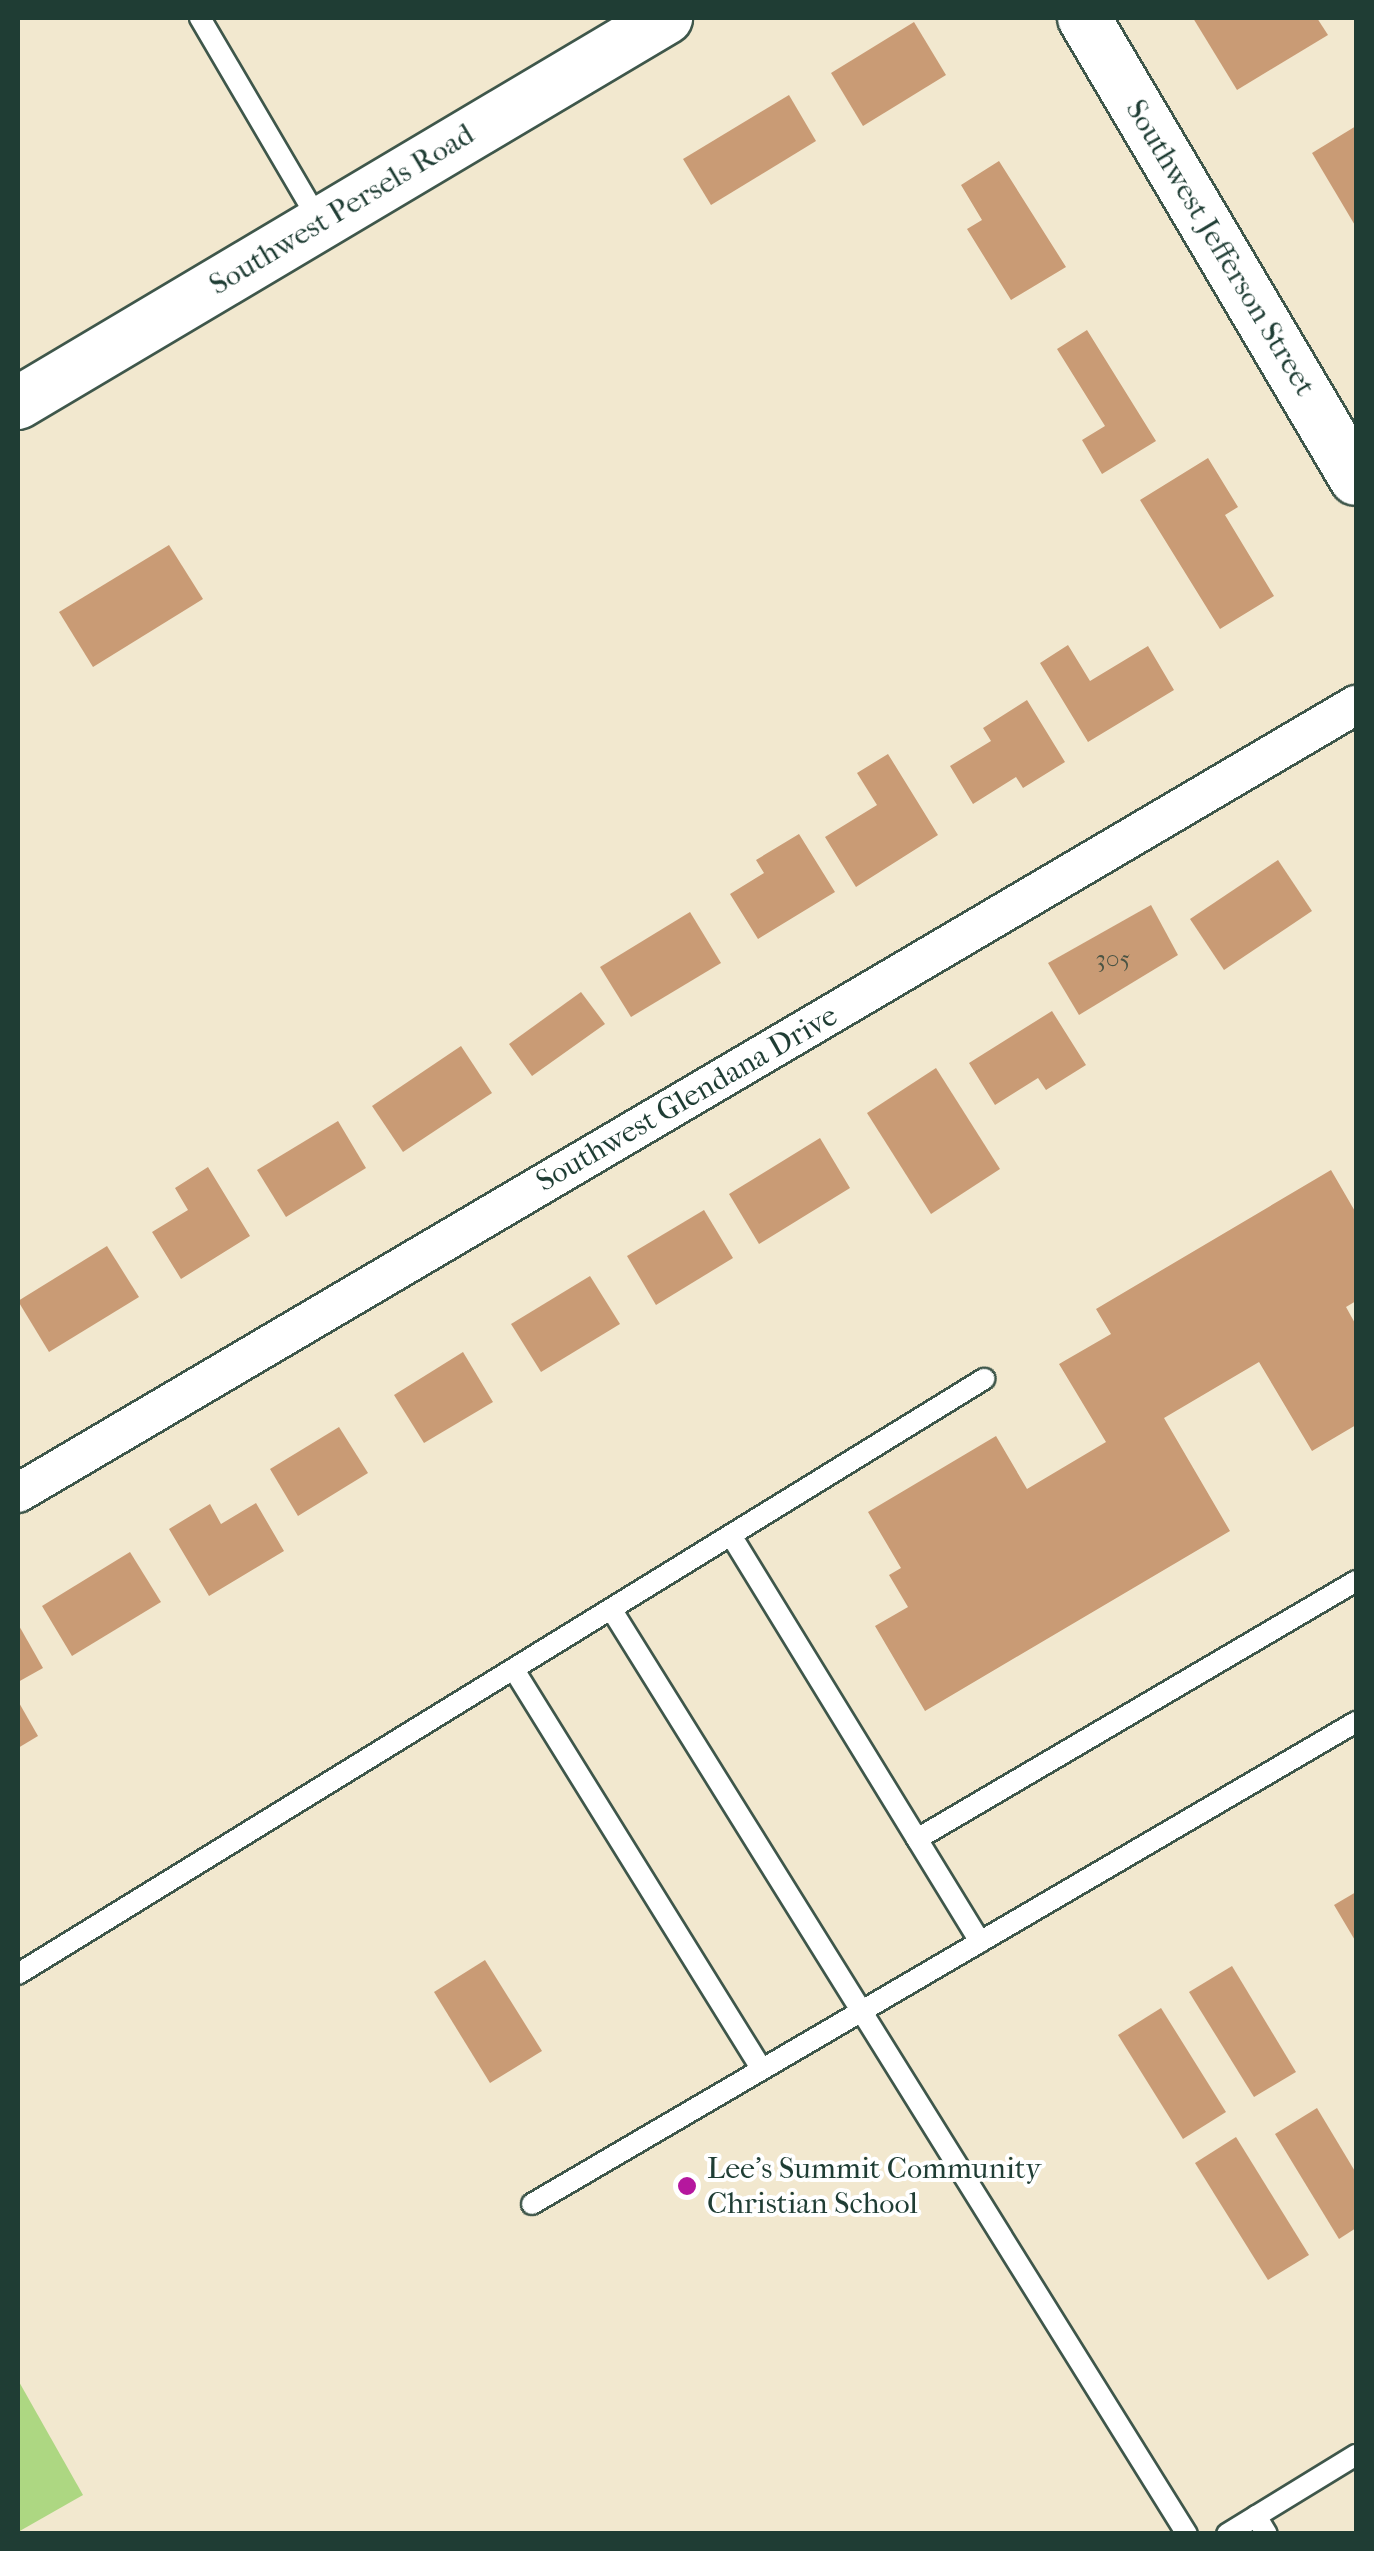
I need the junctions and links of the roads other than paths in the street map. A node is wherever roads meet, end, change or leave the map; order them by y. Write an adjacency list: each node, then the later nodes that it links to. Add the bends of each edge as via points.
1 (200, 18): 4 (lane)
2 (666, 18): 4 (street, Southwest Persels Road)
3 (1084, 18): 6 (street, Southwest Jefferson Street)
4 (320, 222): 5 (street, Southwest Persels Road)
5 (18, 403)
6 (1356, 479)
7 (1356, 704): 9 (street, Southwest Glendana Drive)
8 (984, 1379): 10 (lane)
9 (18, 1493)
10 (732, 1537): 12 (lane); 15 (lane)
11 (1356, 1582): 15 (lane)
12 (613, 1612): 13 (lane); 18 (lane)
13 (516, 1673): 17 (lane); 19 (lane)
14 (1356, 1722): 16 (lane)
15 (917, 1839): 16 (lane)
16 (980, 1942): 18 (lane)
17 (18, 1974)
18 (866, 2009): 19 (lane); 23 (lane)
19 (762, 2069): 20 (lane)
20 (532, 2204)
21 (1356, 2456): 22 (lane)
22 (1262, 2525): 24 (lane)
23 (1187, 2534)
24 (1227, 2534)

